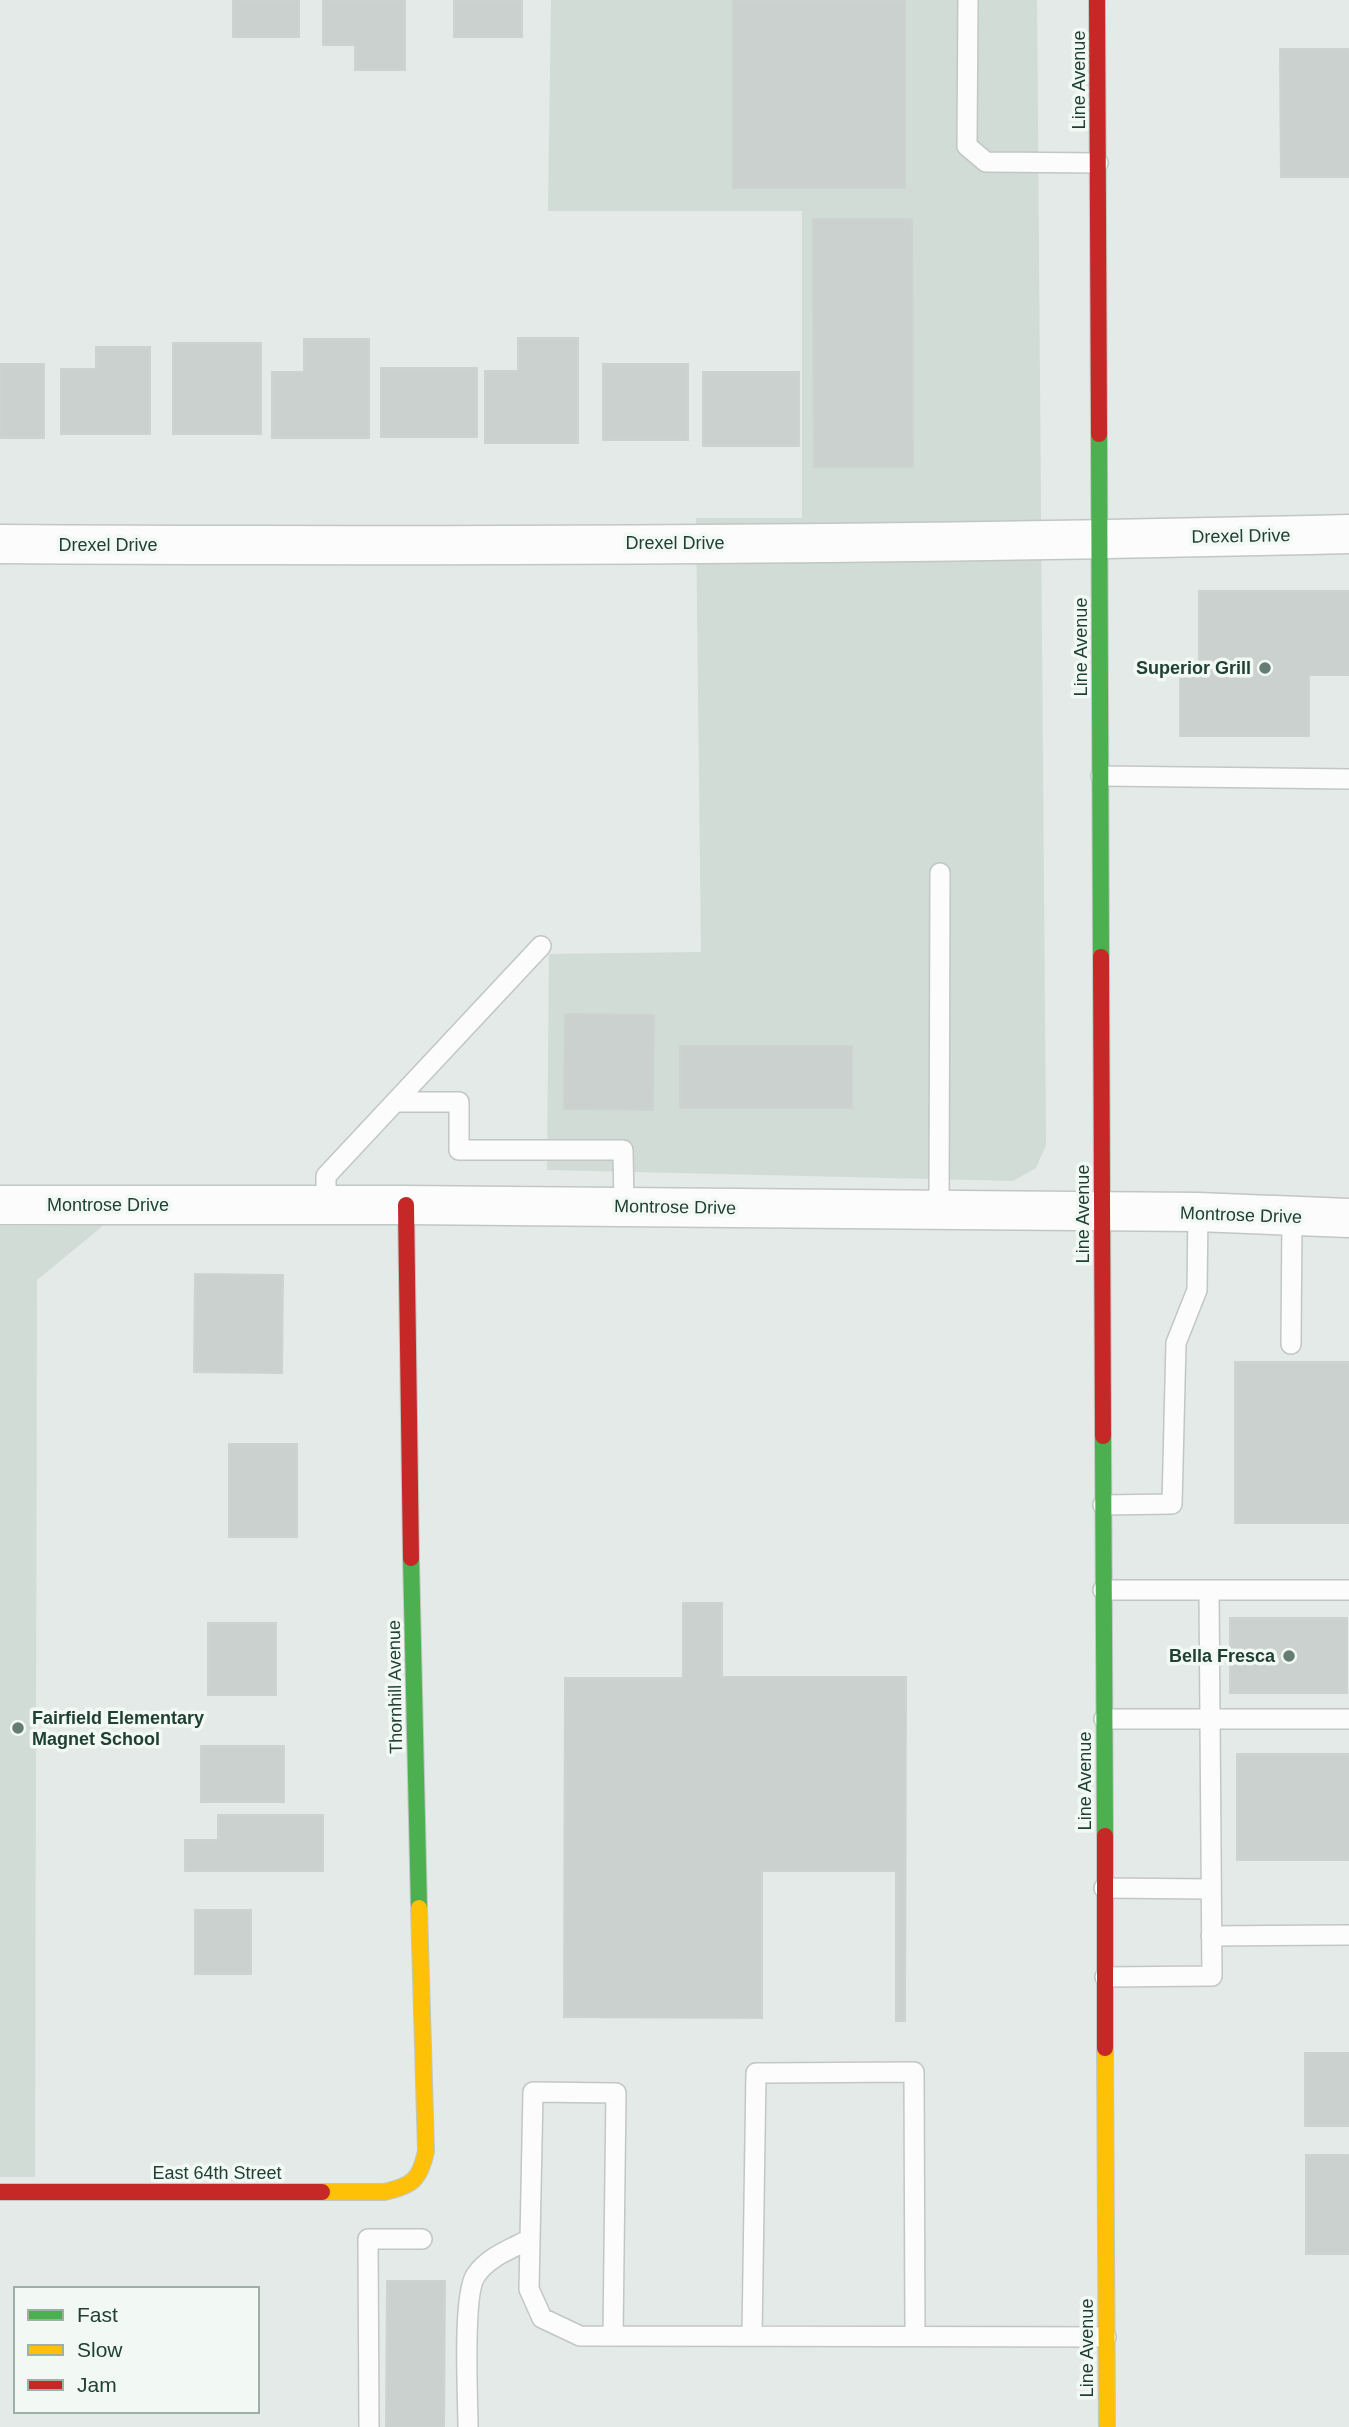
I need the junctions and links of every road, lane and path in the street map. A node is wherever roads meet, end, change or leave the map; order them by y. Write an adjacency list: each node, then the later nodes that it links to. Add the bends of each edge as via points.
1 (968, 0): 3 (lane, via 967,146 986,162)
2 (1097, 0): 3 (main road, Line Avenue)
3 (1098, 163): 5 (main road, Line Avenue)
4 (1349, 534): 5 (street, Drexel Drive)
5 (1100, 540): 6 (street, Drexel Drive); 7 (main road, Line Avenue)
6 (0, 544)
7 (1101, 776): 8 (lane); 17 (main road, Line Avenue)
8 (1349, 779)
9 (940, 873): 16 (lane)
10 (541, 946): 11 (lane)
11 (396, 1102): 13 (lane, via 326,1176); 15 (lane, via 459,1102 459,1150 623,1150)
12 (0, 1205): 13 (street, Montrose Drive)
13 (326, 1205): 14 (street, Montrose Drive)
14 (406, 1205): 15 (street, Montrose Drive); 34 (main road, Thornhill Avenue)
15 (624, 1207): 16 (street, Montrose Drive)
16 (940, 1210): 17 (street, Montrose Drive)
17 (1102, 1211): 18 (street, Montrose Drive); 22 (main road, Line Avenue)
18 (1198, 1212): 19 (street, Montrose Drive); 22 (lane, via 1197,1290 1176,1343 1172,1504)
19 (1292, 1217): 20 (street, Montrose Drive); 21 (lane)
20 (1349, 1218)
21 (1291, 1344)
22 (1103, 1505): 23 (main road, Line Avenue)
23 (1103, 1590): 24 (lane); 26 (main road, Line Avenue)
24 (1209, 1590): 25 (lane); 27 (lane)
25 (1349, 1590)
26 (1104, 1720): 27 (lane); 29 (main road, Line Avenue)
27 (1210, 1720): 28 (lane); 30 (lane)
28 (1349, 1720)
29 (1104, 1888): 30 (lane); 33 (main road, Line Avenue)
30 (1210, 1889): 32 (lane)
31 (1349, 1935): 32 (lane)
32 (1211, 1936): 33 (lane, via 1212,1976)
33 (1105, 1977): 41 (main road, Line Avenue)
34 (424, 2167): 35 (main road, East 64th Street, via 406,2187 384,2192)
35 (0, 2192)
36 (422, 2239): 42 (lane, via 368,2239)
37 (530, 2239): 38 (lane, via 529,2289 542,2318 580,2336); 38 (lane, via 533,2092 616,2093); 43 (lane, via 491,2259 474,2276 469,2303)
38 (613, 2336): 39 (lane)
39 (752, 2336): 40 (lane); 40 (lane, via 756,2073 914,2072)
40 (915, 2336): 41 (lane)
41 (1106, 2337): 44 (main road, Line Avenue)
42 (369, 2427)
43 (468, 2427)
44 (1107, 2427)

